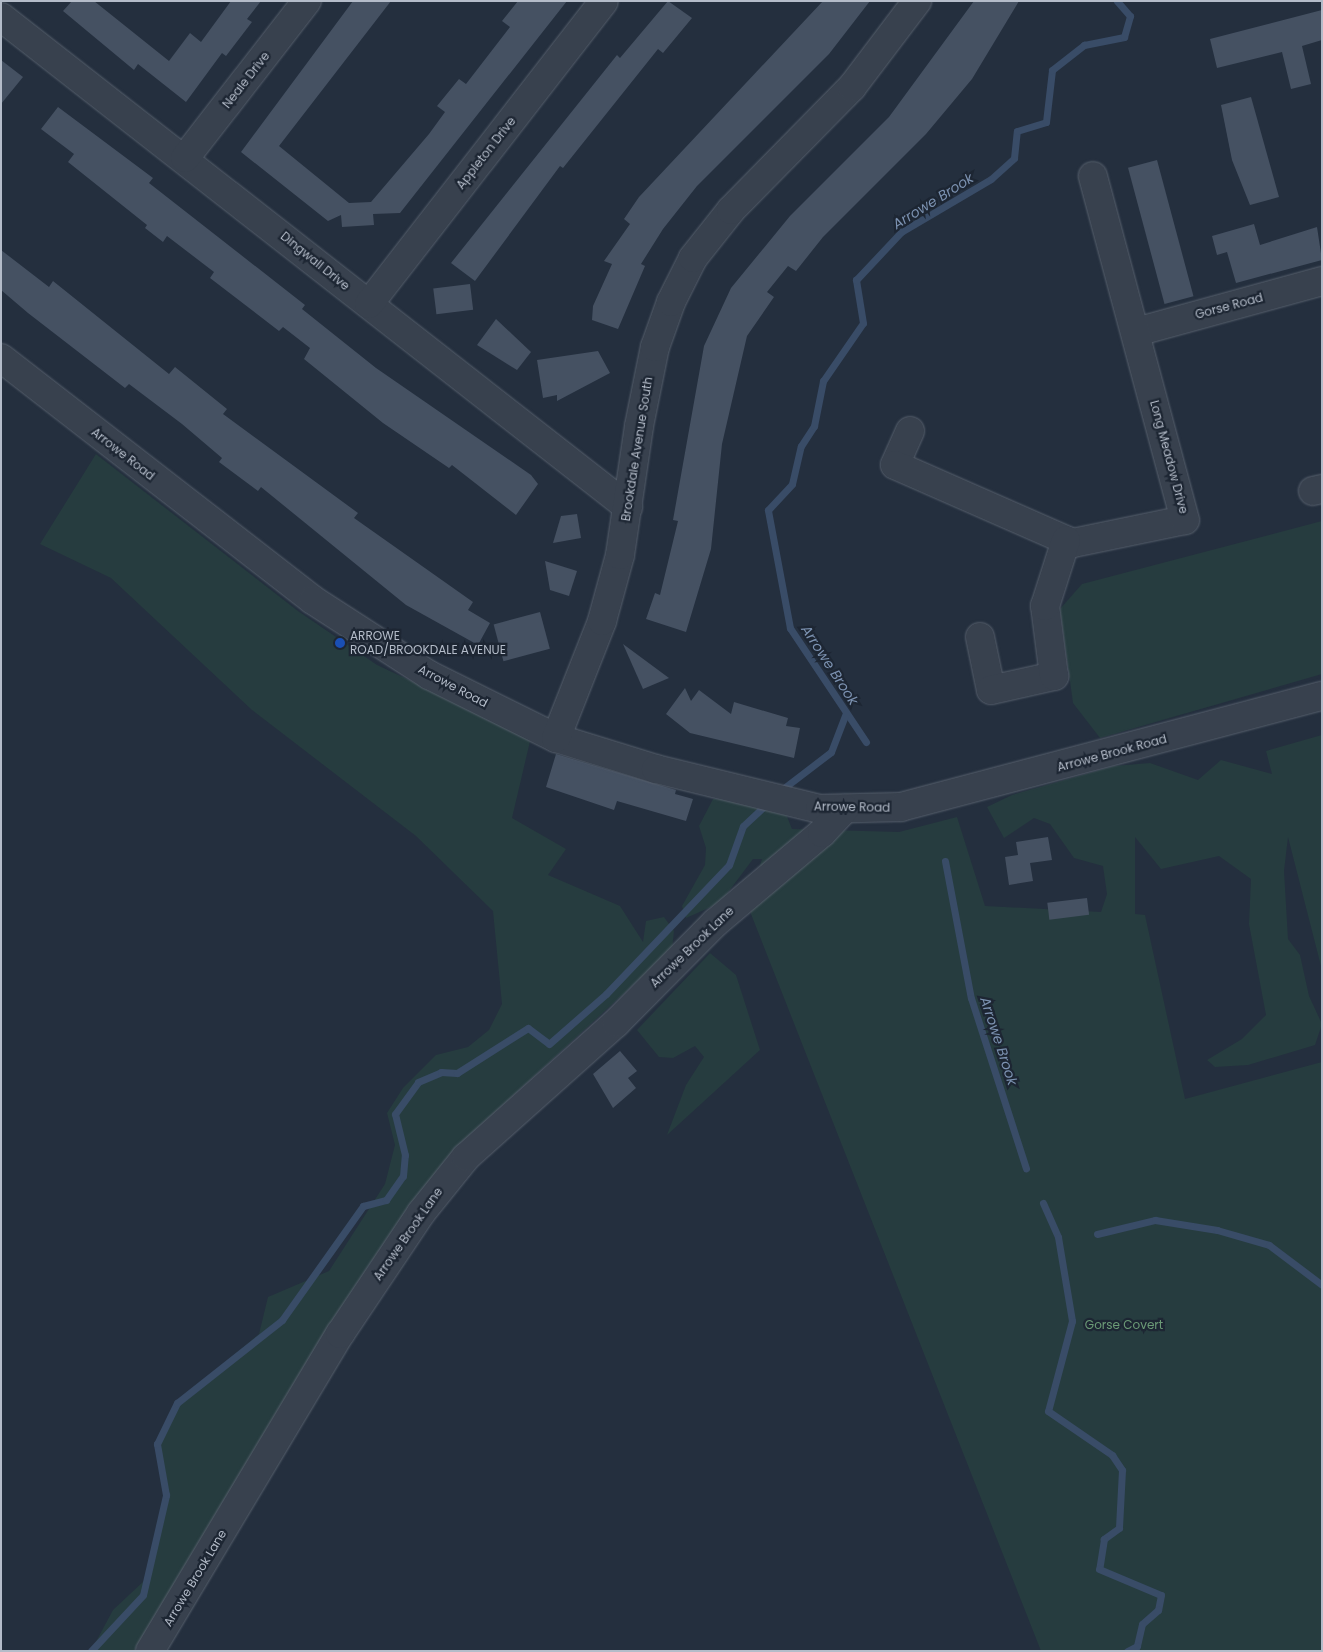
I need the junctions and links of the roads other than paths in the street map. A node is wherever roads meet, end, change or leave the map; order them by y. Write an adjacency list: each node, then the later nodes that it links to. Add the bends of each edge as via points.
1 (7, 1): 5 (street)
2 (308, 1): 7 (street, Neale Drive)
3 (604, 1): 10 (street, Appleton Drive)
4 (917, 1): 14 (street, Brookdale Avenue South, via 852,87 773,164 692,258 655,346)
5 (1, 9)
6 (1, 17): 7 (street, Dingwall Drive)
7 (185, 158): 10 (street, Dingwall Drive)
8 (1092, 176): 11 (street, Long Meadow Drive)
9 (1322, 281): 11 (street, Gorse Road)
10 (369, 304): 14 (street, Dingwall Drive)
11 (1136, 332): 15 (street, Long Meadow Drive, via 1185,520 1088,543)
12 (1, 358): 18 (street, Arrowe Road, via 313,600 429,675)
13 (910, 431): 15 (street, Long Meadow Drive, via 895,465)
14 (628, 506): 18 (street, Brookdale Avenue South, via 602,621)
15 (1066, 540): 16 (street, via 1045,606 1054,676 991,690)
16 (980, 637)
17 (1322, 696): 19 (street, Arrowe Brook Road)
18 (556, 738): 20 (street, Arrowe Road, via 790,802)
19 (901, 807): 20 (street, Arrowe Road)
20 (844, 809): 21 (street, Arrowe Brook Lane, via 822,833 715,923 616,1023 466,1157 421,1213 340,1334)
21 (150, 1651)

